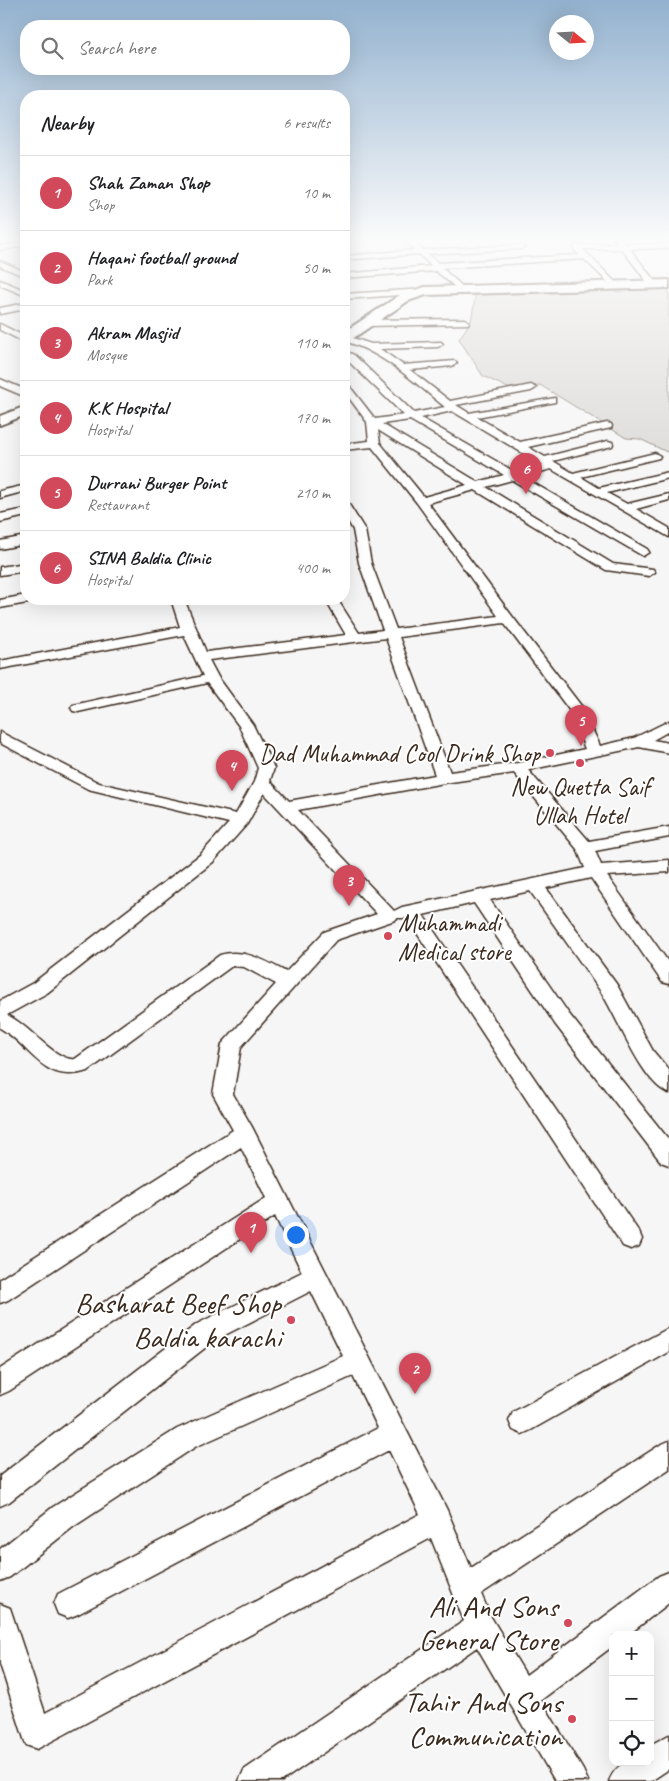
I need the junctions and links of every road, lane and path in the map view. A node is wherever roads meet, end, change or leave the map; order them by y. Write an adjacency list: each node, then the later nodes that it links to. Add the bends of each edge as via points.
1 (454, 322): 2 (street)
2 (366, 323): 4 (main road)
3 (0, 328): 5 (street)
4 (350, 334)
5 (20, 337)
6 (350, 340): 8 (street)
7 (438, 344): 8 (street)
8 (370, 347): 11 (street)
9 (350, 356): 20 (street)
10 (452, 363): 11 (street)
11 (401, 368): 17 (street)
12 (0, 382): 14 (street)
13 (531, 388): 17 (street)
14 (20, 391)
15 (350, 393): 22 (street)
16 (551, 400): 19 (street)
17 (451, 406): 19 (street); 20 (street)
18 (20, 413): 21 (main road)
19 (468, 416): 27 (street)
20 (412, 417): 22 (street); 31 (street)
21 (0, 421)
22 (372, 422): 24 (street); 33 (street)
23 (607, 426): 27 (street)
24 (375, 443): 26 (street); 38 (street)
25 (608, 444): 29 (street)
26 (350, 446)
27 (519, 446): 29 (street)
28 (655, 456): 32 (street)
29 (550, 463): 31 (street); 32 (street)
30 (669, 475): 35 (street)
31 (512, 476): 33 (street); 47 (street)
32 (573, 476): 35 (street)
33 (477, 486): 38 (street); 50 (street, via 610,567)
34 (20, 490): 36 (street)
35 (599, 492): 39 (street)
36 (0, 495)
37 (669, 497): 39 (street)
38 (421, 501): 55 (street)
39 (626, 508): 43 (street)
40 (20, 514): 42 (street)
41 (350, 515): 57 (street, via 359,530 366,563)
42 (0, 518)
43 (663, 525): 44 (street)
44 (669, 533)
45 (20, 541): 46 (street)
46 (0, 545)
47 (644, 552)
48 (20, 568): 49 (street)
49 (0, 571)
50 (649, 572)
51 (20, 600): 52 (street)
52 (0, 604)
53 (179, 605): 56 (street)
54 (335, 605): 58 (street)
55 (507, 619): 57 (street); 67 (street, via 577,710)
56 (188, 630): 59 (street); 60 (street)
57 (391, 632): 58 (street); 69 (street)
58 (354, 637): 59 (street)
59 (201, 657): 61 (street)
60 (0, 665)
61 (211, 678): 62 (street); 70 (street, via 246,725 266,768)
62 (78, 708)
63 (669, 725): 65 (street)
64 (0, 737): 72 (street, via 94,786)
65 (639, 742): 66 (street); 67 (street)
66 (669, 748)
67 (594, 751): 68 (street)
68 (518, 768): 69 (street); 74 (street)
69 (444, 778): 71 (street)
70 (262, 782): 71 (street); 72 (street)
71 (286, 807): 80 (street)
72 (241, 820): 83 (street, via 208,858 40,988)
73 (669, 832): 74 (street)
74 (585, 847): 76 (street)
75 (666, 870): 76 (street)
76 (595, 871): 77 (street); 81 (street)
77 (534, 884): 78 (street); 85 (street, via 610,990 646,1056)
78 (478, 896): 79 (street); 87 (street, via 562,1019)
79 (411, 911): 80 (street); 89 (street)
80 (389, 916): 82 (street, via 330,936)
81 (669, 977)
82 (288, 982): 84 (street, via 245,960 227,960 82,1065 68,1068 57,1064 14,1026); 86 (street, via 232,1044 223,1094)
83 (0, 1010)
84 (0, 1020)
85 (669, 1085)
86 (245, 1133): 88 (street); 91 (street)
87 (669, 1156)
88 (279, 1201): 90 (street); 94 (street)
89 (631, 1239)
90 (316, 1277): 93 (street); 98 (street, via 206,1332)
91 (0, 1292)
92 (669, 1339): 95 (street)
93 (358, 1361): 96 (street); 100 (street, via 186,1438 63,1517)
94 (0, 1383)
95 (522, 1421)
96 (394, 1434): 99 (street); 103 (street)
97 (669, 1454): 102 (street)
98 (0, 1494)
99 (437, 1520): 102 (street); 104 (street, via 37,1734)
100 (0, 1567)
101 (669, 1586): 106 (street)
102 (465, 1588): 105 (street)
103 (68, 1604)
104 (0, 1618)
105 (481, 1627): 106 (street); 108 (street)
106 (522, 1696): 109 (street)
107 (669, 1750): 110 (street)
108 (255, 1781)
109 (572, 1781)
110 (625, 1781)

